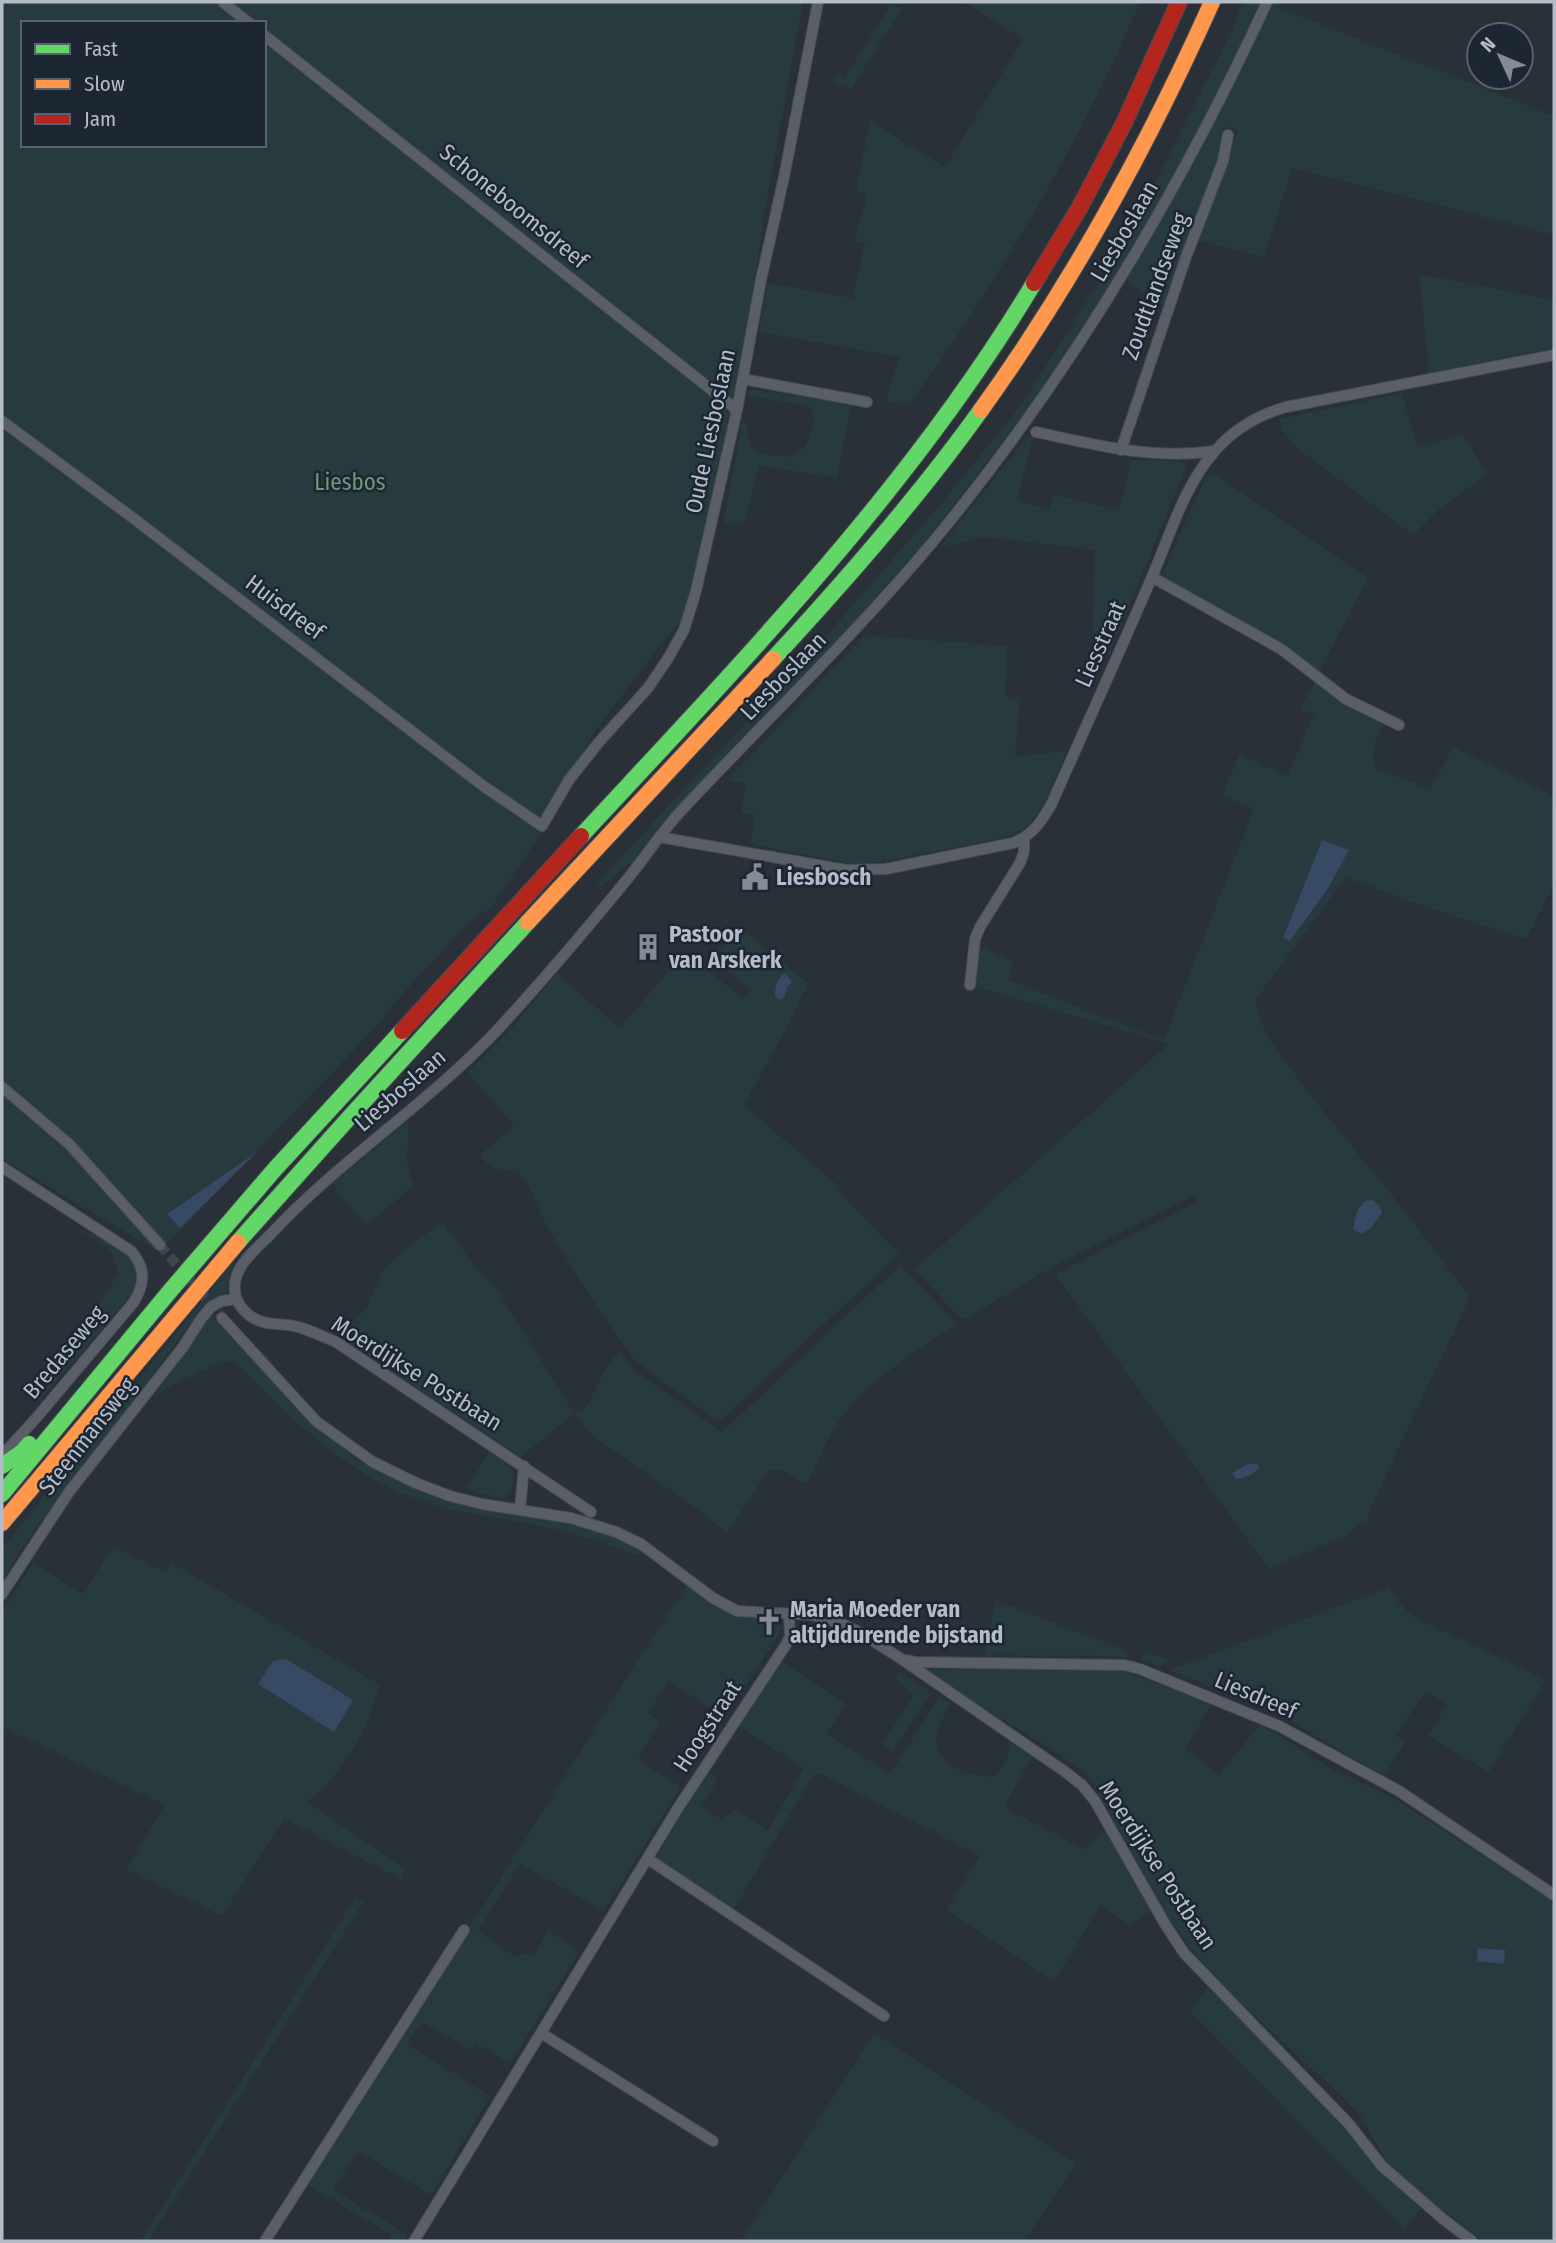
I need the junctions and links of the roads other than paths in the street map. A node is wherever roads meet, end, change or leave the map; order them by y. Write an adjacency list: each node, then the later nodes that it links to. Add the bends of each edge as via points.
1 (223, 2): 6 (street)
2 (818, 2): 10 (street, Oude Liesboslaan)
3 (1179, 2): 30 (highway, via 1124,123 1021,305 864,522 772,629 275,1169)
4 (1212, 2): 37 (highway, via 1158,119 1096,233 1005,376 922,487 788,641 292,1180)
5 (1267, 2): 22 (street, Liesboslaan, via 1150,232 1021,429 892,590)
6 (247, 21)
7 (266, 37): 12 (street, Schoneboomsdreef)
8 (1228, 135): 15 (street, Zoudtlandseweg, via 1223,161)
9 (1554, 355): 16 (street, Liesstraat, via 1286,407 1245,424)
10 (743, 379): 11 (street); 12 (street, Oude Liesboslaan)
11 (867, 402)
12 (737, 410): 21 (street, Oude Liesboslaan, via 684,630 648,688 569,780)
13 (2, 421): 21 (street, Huisdreef)
14 (1036, 432): 15 (street)
15 (1121, 450): 17 (street)
16 (1214, 451): 17 (street); 18 (street, Liesstraat)
17 (1183, 454): 18 (street, via 1192,458)
18 (1196, 477): 19 (street, Liesstraat)
19 (1152, 577): 20 (street, via 1281,649 1346,699); 23 (street, Liesstraat, via 1052,803 1040,824)
20 (1399, 725)
21 (542, 826)
22 (659, 837): 23 (street, via 846,870 886,869); 28 (street, Liesboslaan, via 496,1031 293,1210 244,1262 236,1273)
23 (1024, 838): 24 (street, via 1020,863 975,939)
24 (970, 985)
25 (2, 1087): 27 (street, via 69,1144)
26 (2, 1167): 31 (street, Bredaseweg, via 131,1251 143,1269 134,1302)
27 (160, 1245)
28 (236, 1299): 33 (street, Moerdijkse Postbaan, via 253,1318 298,1327 336,1342); 38 (street, Steenmansweg, via 211,1307 69,1492)
29 (222, 1318): 35 (street, Moerdijkse Postbaan, via 316,1421 373,1462 450,1496)
30 (98, 1377): 32 (highway); 34 (highway)
31 (2, 1453)
32 (2, 1466)
33 (524, 1466): 35 (street); 36 (street, Moerdijkse Postbaan)
34 (2, 1494)
35 (520, 1509): 39 (street, Moerdijkse Postbaan, via 616,1532 641,1544 737,1611)
36 (591, 1512)
37 (2, 1523)
38 (2, 1594)
39 (789, 1614): 40 (street, Moerdijkse Postbaan, via 842,1624); 41 (street, Hoogstraat, via 787,1643)
40 (900, 1658): 42 (street, Liesdreef, via 1140,1669 1279,1726 1399,1791); 49 (street, Moerdijkse Postbaan, via 1082,1785 1184,1953 1349,2124 1382,2166)
41 (648, 1859): 44 (street); 45 (street, Hoogstraat)
42 (1554, 1895)
43 (464, 1930): 47 (street)
44 (884, 2016)
45 (541, 2033): 46 (street); 48 (street, Hoogstraat)
46 (713, 2141)
47 (265, 2241)
48 (414, 2241)
49 (1472, 2241)

